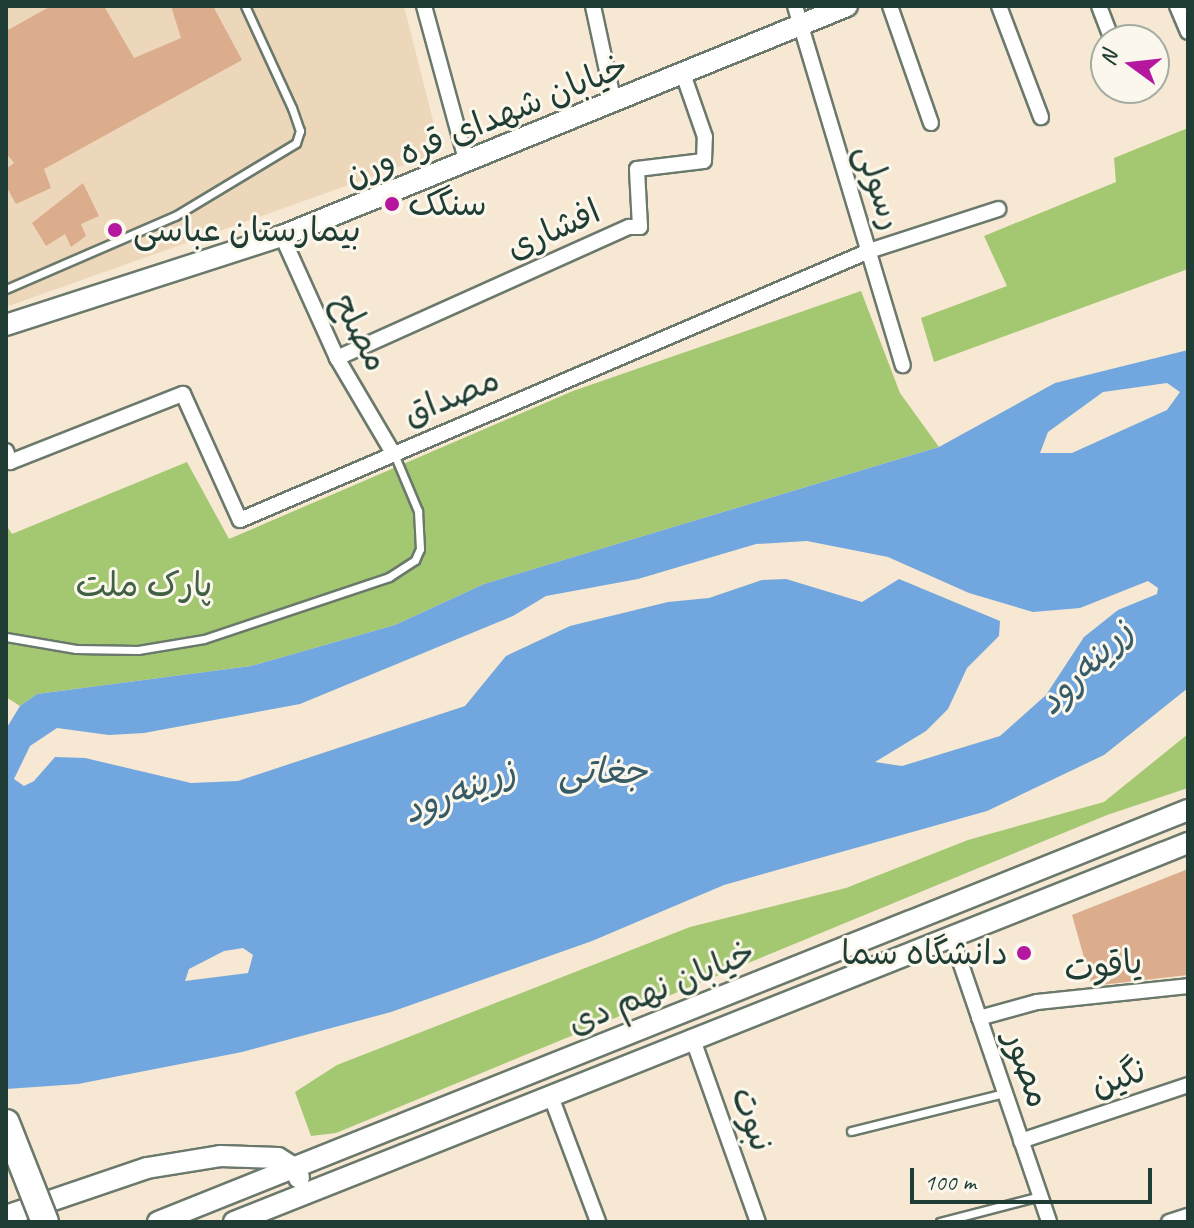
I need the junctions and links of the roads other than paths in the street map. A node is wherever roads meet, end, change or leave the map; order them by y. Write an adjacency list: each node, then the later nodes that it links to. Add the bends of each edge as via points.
1 (245, 6): 18 (lane, via 292,108 300,131 296,143 175,216)
2 (424, 6): 14 (street)
3 (593, 6): 11 (street)
4 (847, 6): 8 (main road, خیابان شهدای قره ورن)
5 (890, 6): 13 (street)
6 (999, 6): 12 (street)
7 (1177, 6): 9 (street)
8 (796, 16): 10 (main road, خیابان شهدای قره ورن); 17 (street, رسولی)
9 (1188, 32)
10 (683, 74): 11 (main road, خیابان شهدای قره ورن); 20 (street, افشاری, via 705,137 704,161 637,169 640,227 629,227)
11 (614, 103): 14 (main road, خیابان شهدای قره ورن)
12 (1041, 117)
13 (931, 123)
14 (467, 163): 16 (main road, خیابان شهدای قره ورن)
15 (998, 209): 17 (street, مصداق)
16 (282, 236): 19 (main road, خیابان شهدای قره ورن); 20 (street, مصلح)
17 (869, 251): 21 (street, رسولی); 23 (street, مصداق)
18 (6, 289)
19 (7, 323)
20 (337, 358): 23 (street, مصلح)
21 (903, 365)
22 (6, 451): 23 (street, مصداق, via 10,462 183,394 240,520)
23 (393, 453): 24 (lane, via 418,511 420,549 415,560 389,577 204,639 138,650 76,649)
24 (6, 637)
25 (1188, 810): 27 (main road, خیابان نهم دی)
26 (1188, 843): 28 (main road, خیابان نهم دی)
27 (941, 909): 28 (main road); 38 (main road, خیابان نهم دی)
28 (951, 935): 30 (street, مصور); 31 (main road, خیابان نهم دی)
29 (1188, 986): 30 (street, یاقوت, via 1037,1002)
30 (979, 1018): 33 (street, مصور)
31 (692, 1037): 34 (main road, خیابان نهم دی); 47 (street, نبوت)
32 (1188, 1085): 37 (street, نگین)
33 (1005, 1093): 36 (lane); 37 (street, مصور)
34 (550, 1094): 39 (main road, خیابان نهم دی); 46 (street)
35 (6, 1123): 43 (highway, bridge)
36 (851, 1131)
37 (1021, 1141): 40 (street, مصور)
38 (297, 1170): 39 (main road); 41 (main road, via 278,1158 220,1156 147,1168); 44 (main road, خیابان نهم دی)
39 (303, 1194): 45 (main road, خیابان نهم دی)
40 (1040, 1196): 48 (lane); 49 (street, مصور)
41 (6, 1216)
42 (1188, 1216): 50 (street)
43 (45, 1222)
44 (158, 1222)
45 (234, 1222)
46 (598, 1222)
47 (758, 1222)
48 (940, 1222)
49 (1049, 1222)
50 (1169, 1222)

